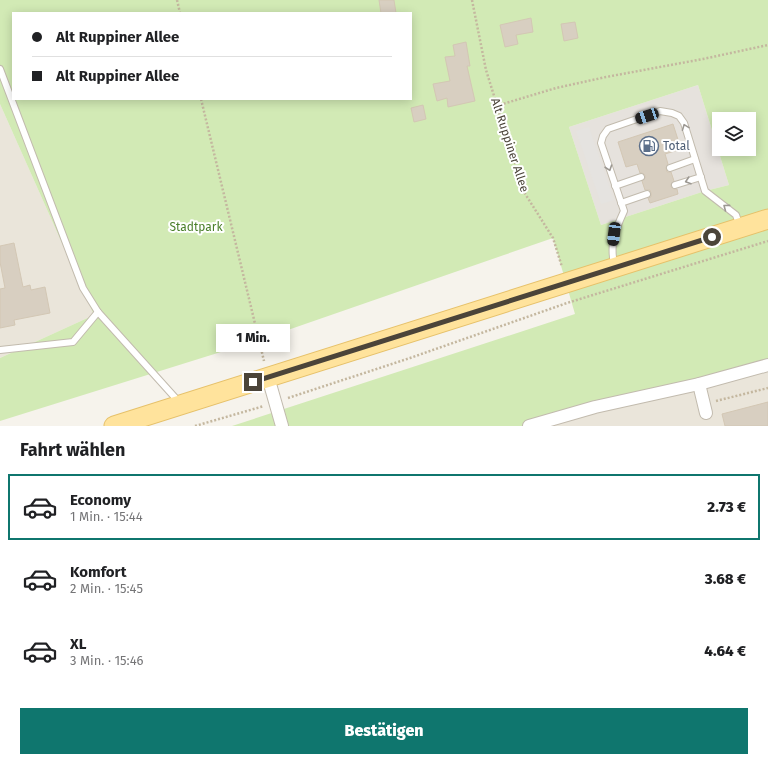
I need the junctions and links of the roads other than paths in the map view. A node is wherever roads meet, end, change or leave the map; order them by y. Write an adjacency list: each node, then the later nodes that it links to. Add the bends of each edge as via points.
1 (0, 69): 13 (lane, via 83,288)
2 (695, 159): 3 (lane); 5 (lane); 7 (lane, one-way to 7, via 684,123 679,116 660,111 608,129 602,136 601,143)
3 (670, 168)
4 (641, 177): 7 (lane)
5 (701, 177): 6 (lane, one-way to 6); 11 (lane, one-way to 5, via 736,215 705,191)
6 (676, 185)
7 (615, 186): 9 (lane)
8 (647, 194): 9 (lane)
9 (621, 203): 12 (lane, via 624,211 614,234 612,251)
10 (768, 219): 11 (main road)
11 (740, 228): 12 (main road)
12 (615, 267): 16 (main road)
13 (98, 312): 14 (lane, via 73,342); 18 (lane)
14 (0, 350)
15 (768, 365): 17 (street)
16 (268, 377): 18 (main road); 21 (street)
17 (699, 384): 19 (street); 22 (street, via 595,406)
18 (182, 405): 20 (main road)
19 (705, 409)
20 (114, 426)
21 (282, 426)
22 (529, 426)

